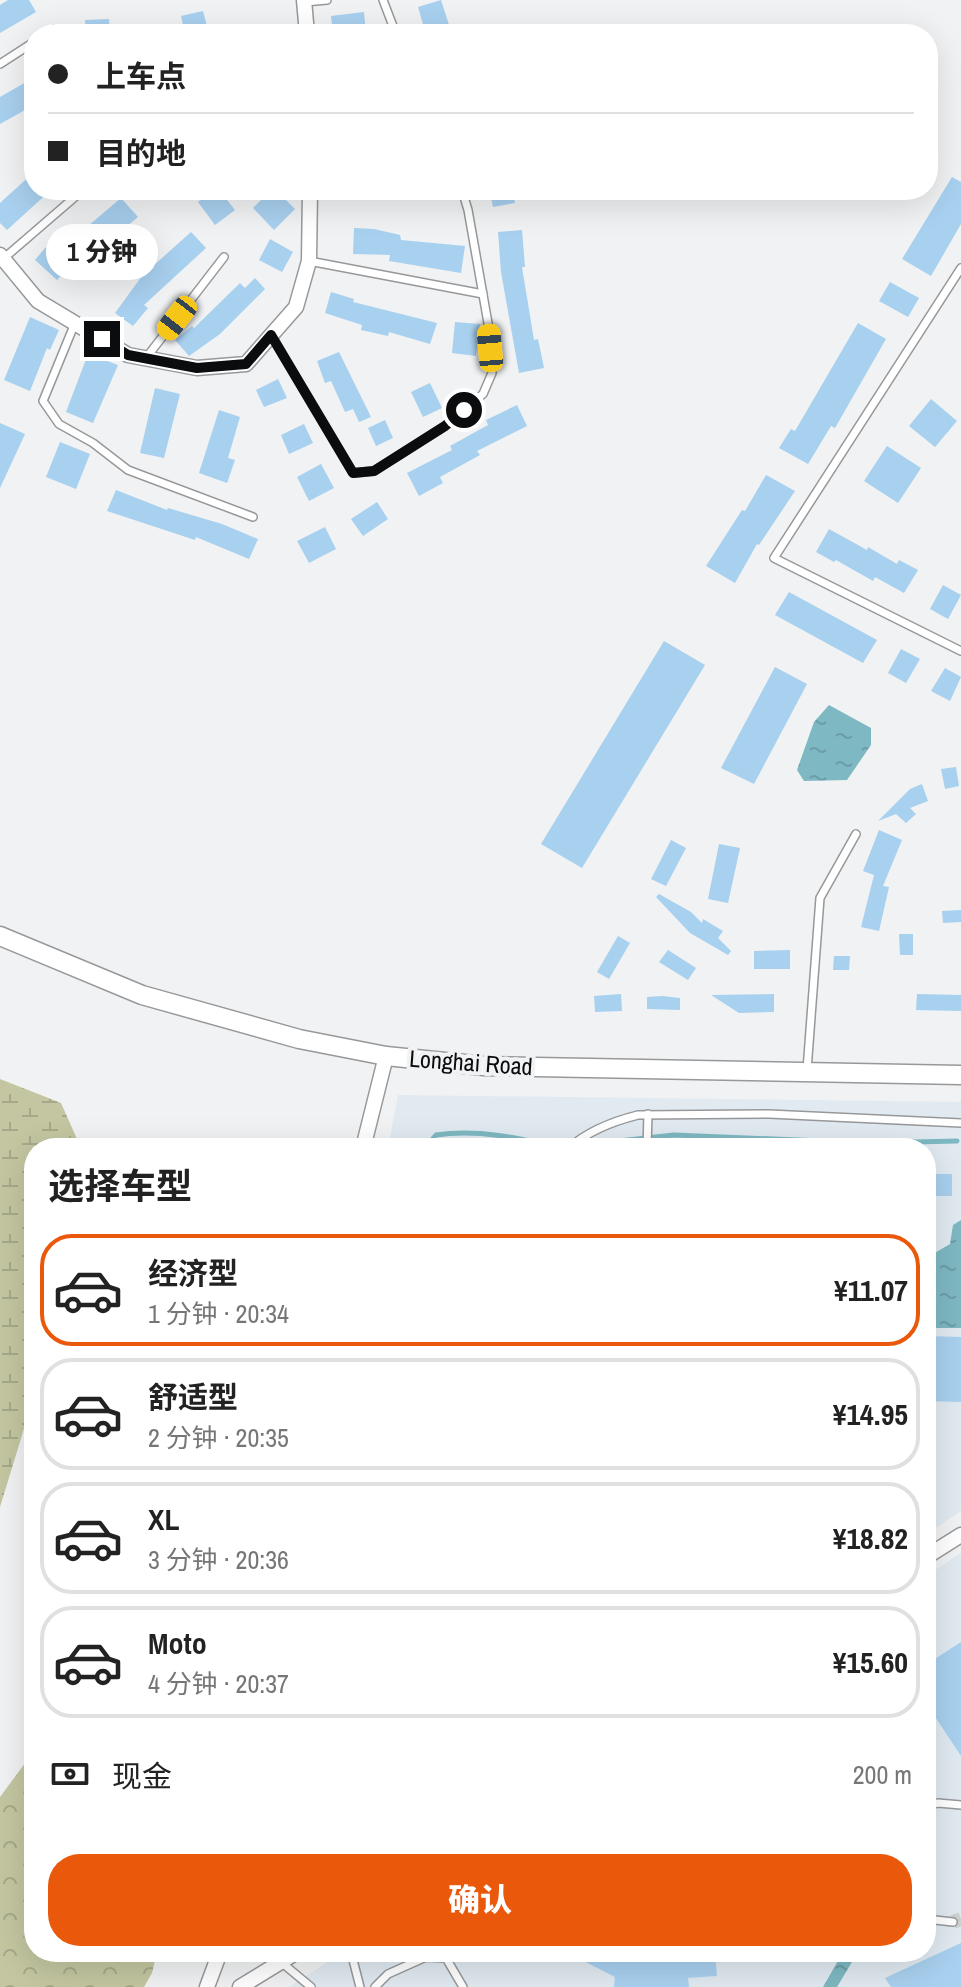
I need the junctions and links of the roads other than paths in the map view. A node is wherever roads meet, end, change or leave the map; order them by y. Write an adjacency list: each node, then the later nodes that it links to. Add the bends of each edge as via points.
1 (327, 0): 3 (lane)
2 (383, 0): 5 (lane)
3 (304, 1): 4 (street)
4 (306, 24)
5 (392, 24)
6 (24, 48): 7 (lane)
7 (0, 64)
8 (71, 200): 11 (lane)
9 (310, 200): 13 (street)
10 (465, 200): 15 (lane)
11 (2, 257): 16 (street, via 38,301)
12 (224, 257): 18 (lane)
13 (309, 261): 15 (lane); 17 (street, via 296,307)
14 (961, 268): 20 (lane, via 774,558)
15 (483, 294): 17 (lane, via 492,373 483,394 445,426 374,471 353,473)
16 (75, 323): 18 (street, via 128,355); 19 (lane, via 43,401 59,424 128,470)
17 (271, 335): 18 (street, via 246,364 197,368)
18 (146, 358)
19 (253, 517)
20 (961, 651)
21 (856, 834): 24 (lane, via 820,898)
22 (0, 936): 23 (street, Longhai Road, via 142,995 299,1039)
23 (386, 1056): 24 (street, Longhai Road, via 484,1066); 28 (street)
24 (806, 1072): 25 (street, Longhai Road)
25 (961, 1075)
26 (648, 1114): 27 (lane); 29 (lane, via 617,1120); 30 (lane)
27 (961, 1123)
28 (366, 1138)
29 (583, 1138)
30 (647, 1138)
31 (961, 1535): 32 (street)
32 (936, 1551)
33 (936, 1804): 34 (lane)
34 (961, 1805)
35 (936, 1920): 36 (lane)
36 (953, 1922)
37 (216, 1962): 42 (street)
38 (281, 1962): 43 (street); 44 (lane)
39 (354, 1962): 45 (lane)
40 (415, 1962): 46 (lane, via 388,1974)
41 (448, 1962): 47 (lane)
42 (207, 1987)
43 (240, 1987)
44 (311, 1987)
45 (360, 1987)
46 (375, 1987)
47 (463, 1987)

